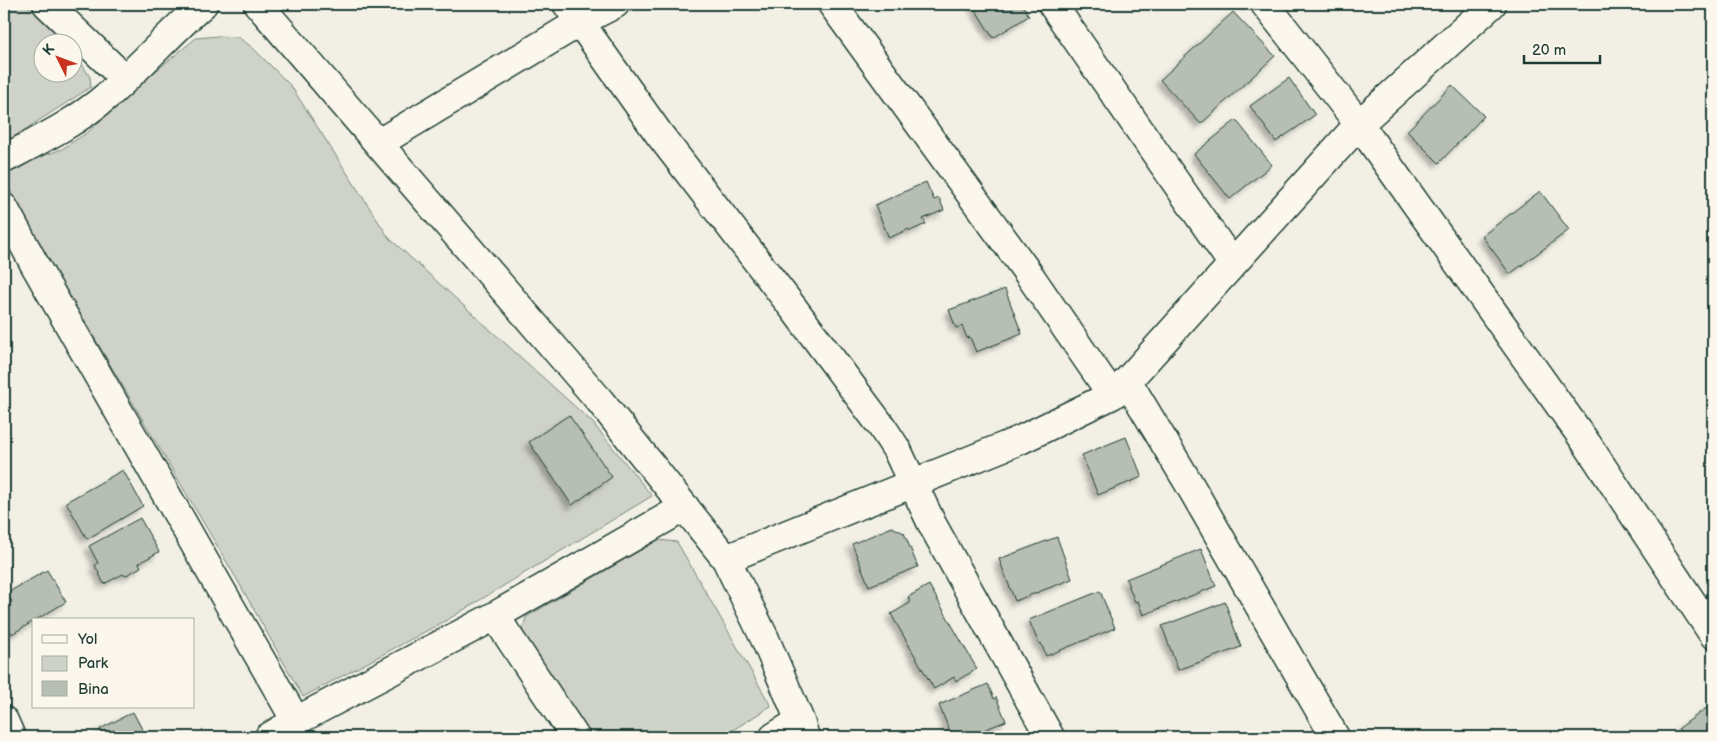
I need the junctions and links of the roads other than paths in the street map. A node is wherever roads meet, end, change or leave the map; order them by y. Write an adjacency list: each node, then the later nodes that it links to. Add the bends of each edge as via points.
1 (47, 4): 10 (street)
2 (203, 4): 10 (street)
3 (258, 4): 12 (street)
4 (614, 4): 9 (street)
5 (832, 4): 16 (street, via 1022,265)
6 (1052, 4): 15 (street)
7 (1265, 4): 11 (street)
8 (1492, 4): 11 (street)
9 (573, 13): 12 (street); 17 (street, via 659,134 882,427)
10 (125, 79): 13 (street, via 80,117)
11 (1359, 124): 15 (street); 21 (street, via 1587,444)
12 (379, 143): 18 (street, via 600,401)
13 (4, 159)
14 (4, 208): 23 (street)
15 (1232, 263): 16 (street)
16 (1120, 388): 17 (street, via 1020,440); 30 (street, via 1188,482)
17 (912, 482): 19 (street); 29 (street)
18 (685, 507): 19 (street); 20 (street)
19 (726, 559): 24 (street, via 765,639)
20 (495, 616): 23 (street); 27 (street)
21 (1713, 634)
22 (4, 721): 25 (street)
23 (296, 721): 26 (street)
24 (803, 729): 28 (street)
25 (11, 737)
26 (269, 737)
27 (575, 737)
28 (774, 737)
29 (1050, 737)
30 (1335, 737)

